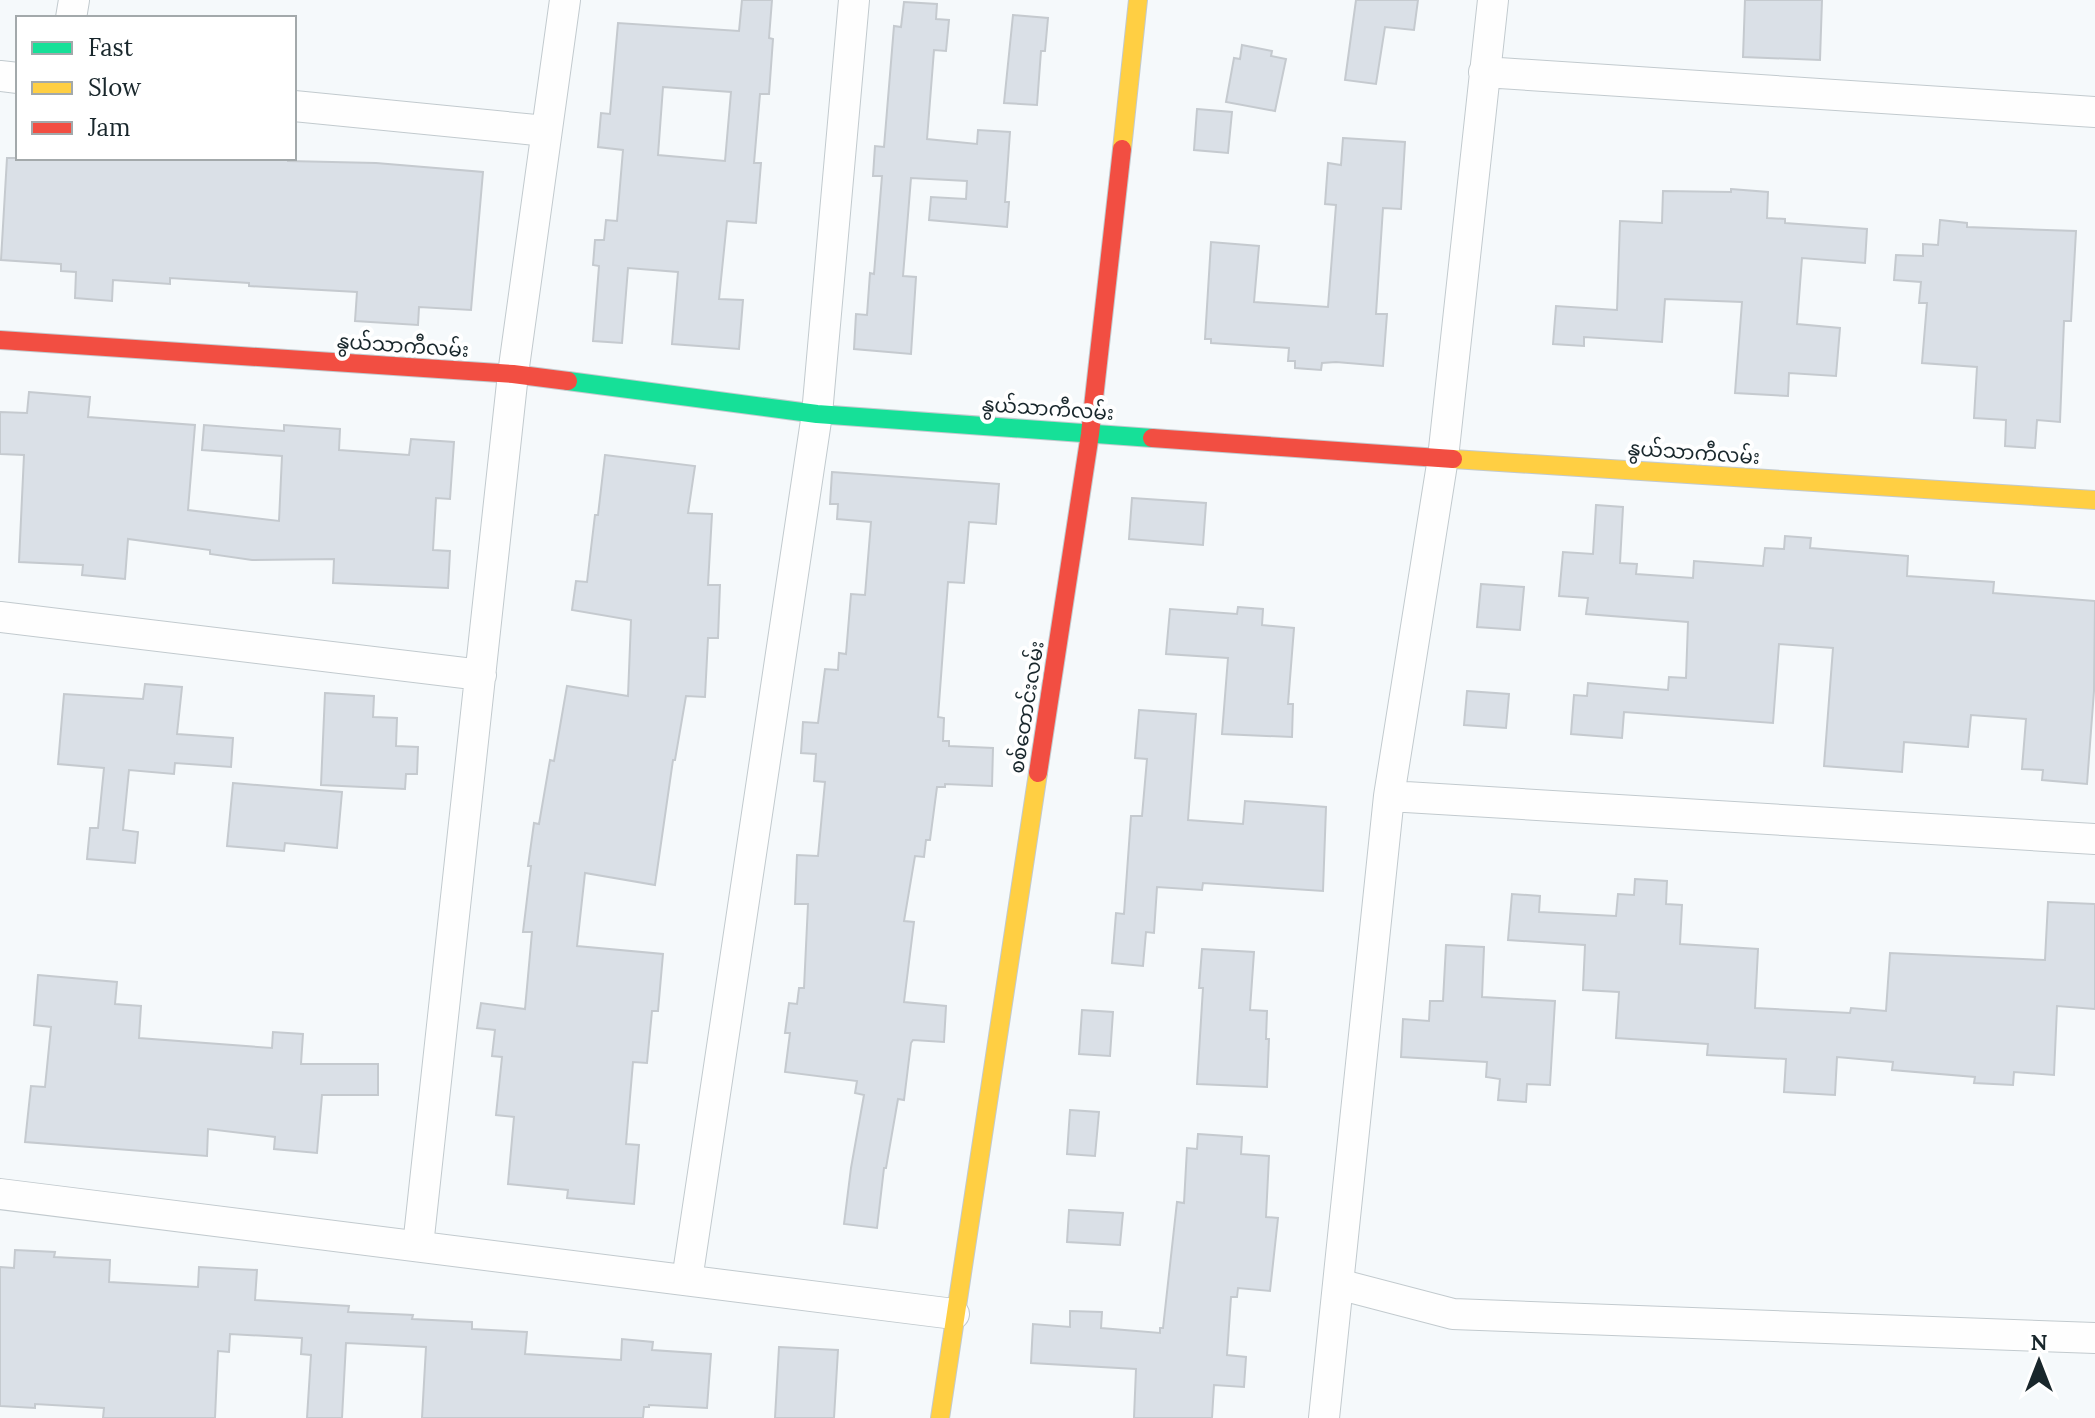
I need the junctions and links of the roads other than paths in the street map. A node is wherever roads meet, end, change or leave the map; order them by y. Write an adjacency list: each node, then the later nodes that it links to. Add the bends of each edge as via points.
1 (565, 0): 8 (street)
2 (854, 0): 11 (street)
3 (1138, 0): 12 (street, စစ်တောင်းလမ်း)
4 (1493, 0): 5 (street)
5 (1484, 72): 7 (street); 13 (street)
6 (296, 106): 8 (street)
7 (2095, 112)
8 (546, 131): 10 (street)
9 (0, 340): 10 (street, နွယ်သာကီလမ်း)
10 (513, 374): 11 (street, နွယ်သာကီလမ်း); 16 (street)
11 (817, 414): 12 (street, နွယ်သာကီလမ်း); 21 (street)
12 (1090, 434): 13 (street, နွယ်သာကီလမ်း); 23 (street, စစ်တောင်းလမ်း)
13 (1443, 458): 14 (street, နွယ်သာကီလမ်း); 17 (street)
14 (2095, 500)
15 (0, 617): 16 (street)
16 (481, 675): 20 (street)
17 (1389, 796): 18 (street); 22 (street)
18 (2095, 839)
19 (0, 1194): 20 (street)
20 (418, 1246): 21 (street)
21 (687, 1280): 23 (street)
22 (1338, 1284): 24 (street, via 1453,1314); 26 (street)
23 (954, 1314): 25 (street, စစ်တောင်းလမ်း)
24 (2095, 1338)
25 (940, 1418)
26 (1324, 1418)

